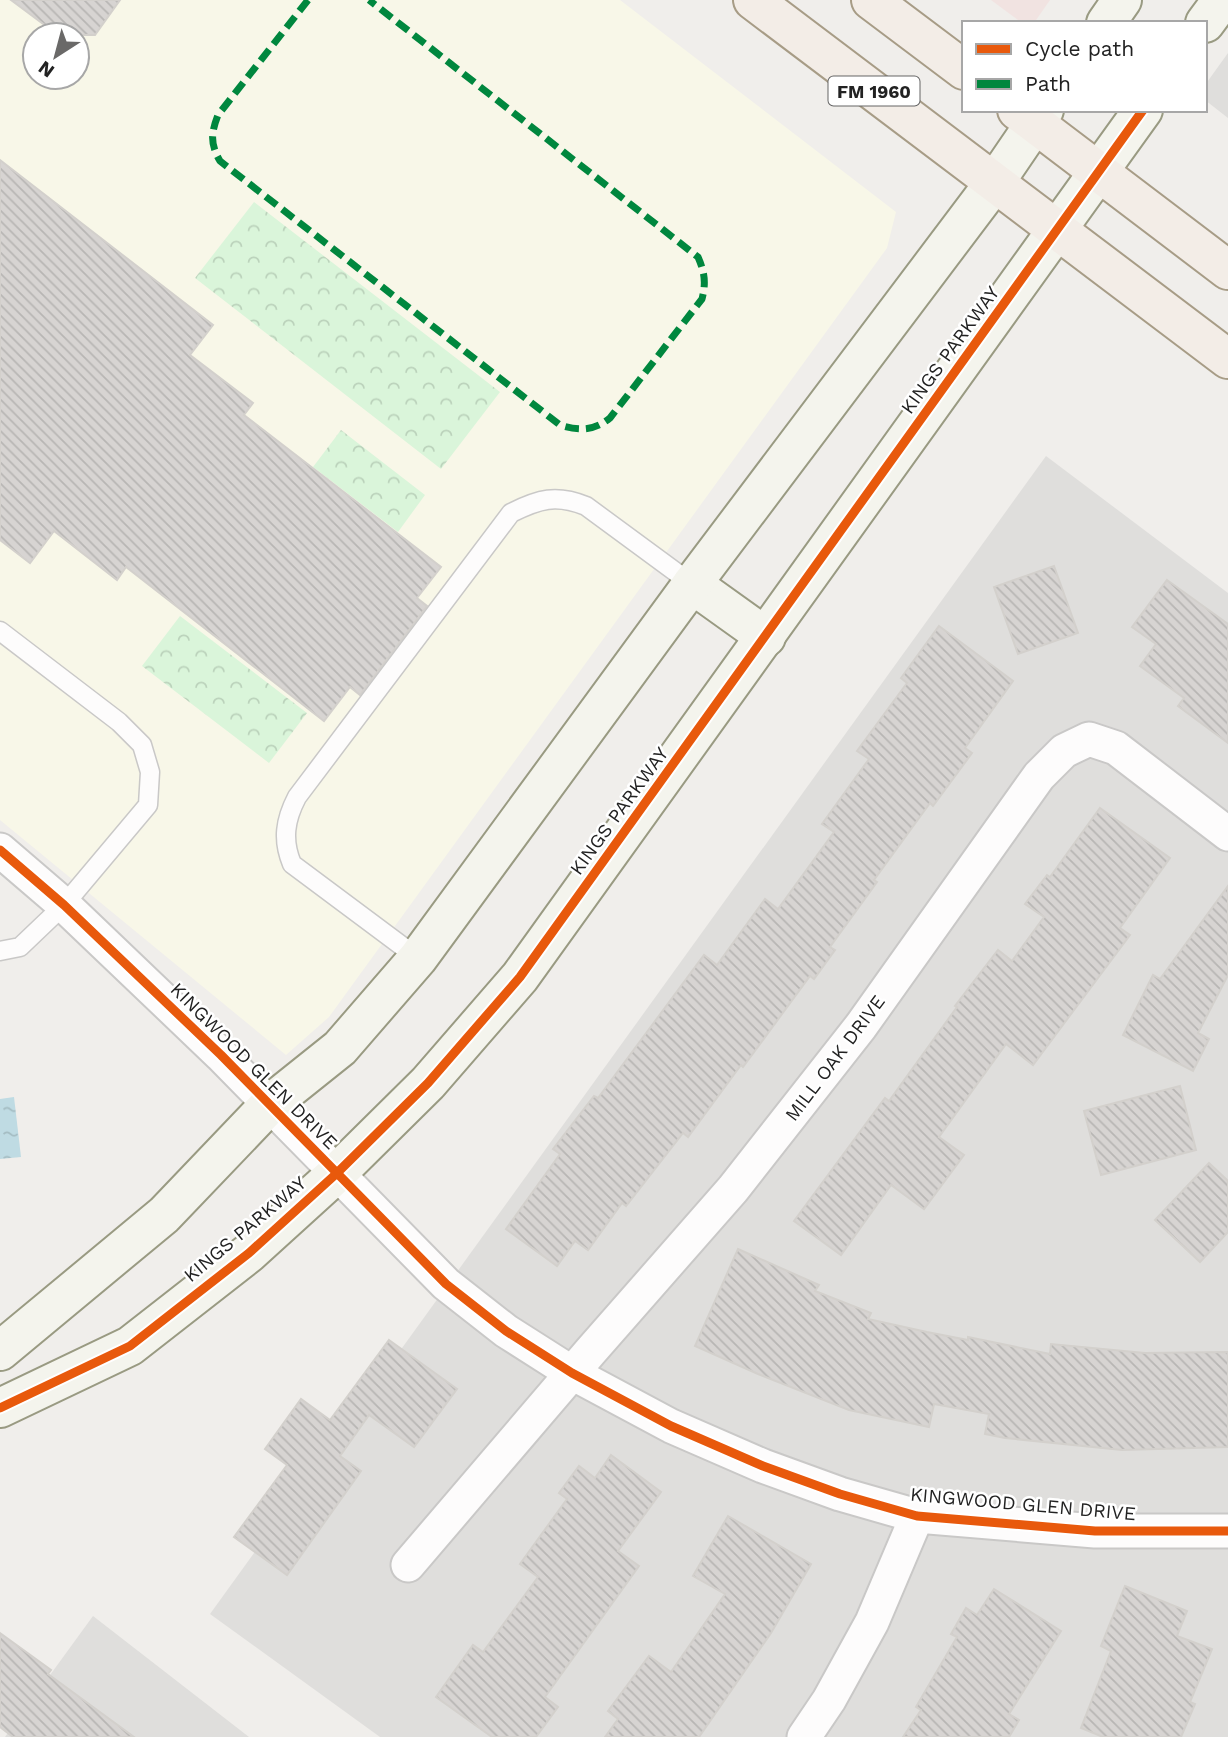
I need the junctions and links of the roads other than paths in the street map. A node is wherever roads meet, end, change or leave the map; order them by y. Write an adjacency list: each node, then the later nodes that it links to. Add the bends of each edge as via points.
1 (753, 0): 11 (main road, FM 1960 / FM 1960)
2 (871, 0): 7 (main road)
3 (1122, 0): 5 (street)
4 (1222, 0): 6 (street)
5 (1107, 21)
6 (1206, 21)
7 (962, 68)
8 (1142, 112): 10 (street, KINGS PARKWAY)
9 (1032, 115): 10 (main road); 11 (street)
10 (1099, 172): 12 (street, KINGS PARKWAY); 13 (main road)
11 (995, 182): 12 (main road, FM 1960 / FM 1960); 15 (street)
12 (1058, 229): 14 (main road, FM 1960 / FM 1960); 17 (street, KINGS PARKWAY)
13 (1228, 270)
14 (1228, 359)
15 (692, 584): 17 (street); 22 (street); 22 (lane, via 577,502 548,499 511,513 297,797 286,833 292,864)
16 (0, 631): 20 (lane, via 119,722 142,746 150,772 148,805)
17 (766, 637): 24 (street, KINGS PARKWAY, via 520,977 428,1083)
18 (1228, 834): 26 (street, MILL OAK DRIVE, via 1116,748 1089,739 1064,751 1039,776 861,1026 742,1178)
19 (0, 850): 20 (street, KINGWOOD GLEN DRIVE)
20 (64, 905): 21 (lane, via 20,947); 23 (street, KINGWOOD GLEN DRIVE)
21 (0, 951)
22 (418, 958): 23 (street, via 340,1048)
23 (270, 1104): 24 (street, KINGWOOD GLEN DRIVE); 25 (street, via 164,1215)
24 (336, 1174): 26 (street, KINGWOOD GLEN DRIVE, via 446,1284 506,1331); 27 (street, KINGS PARKWAY, via 249,1253 130,1346)
25 (0, 1351)
26 (572, 1373): 28 (street, KINGWOOD GLEN DRIVE, via 671,1426 763,1466); 30 (street, MILL OAK DRIVE)
27 (0, 1408)
28 (917, 1516): 29 (street, KINGWOOD GLEN DRIVE, via 1095,1531); 31 (street, via 872,1622 830,1700)
29 (1228, 1531)
30 (408, 1565)
31 (804, 1737)

